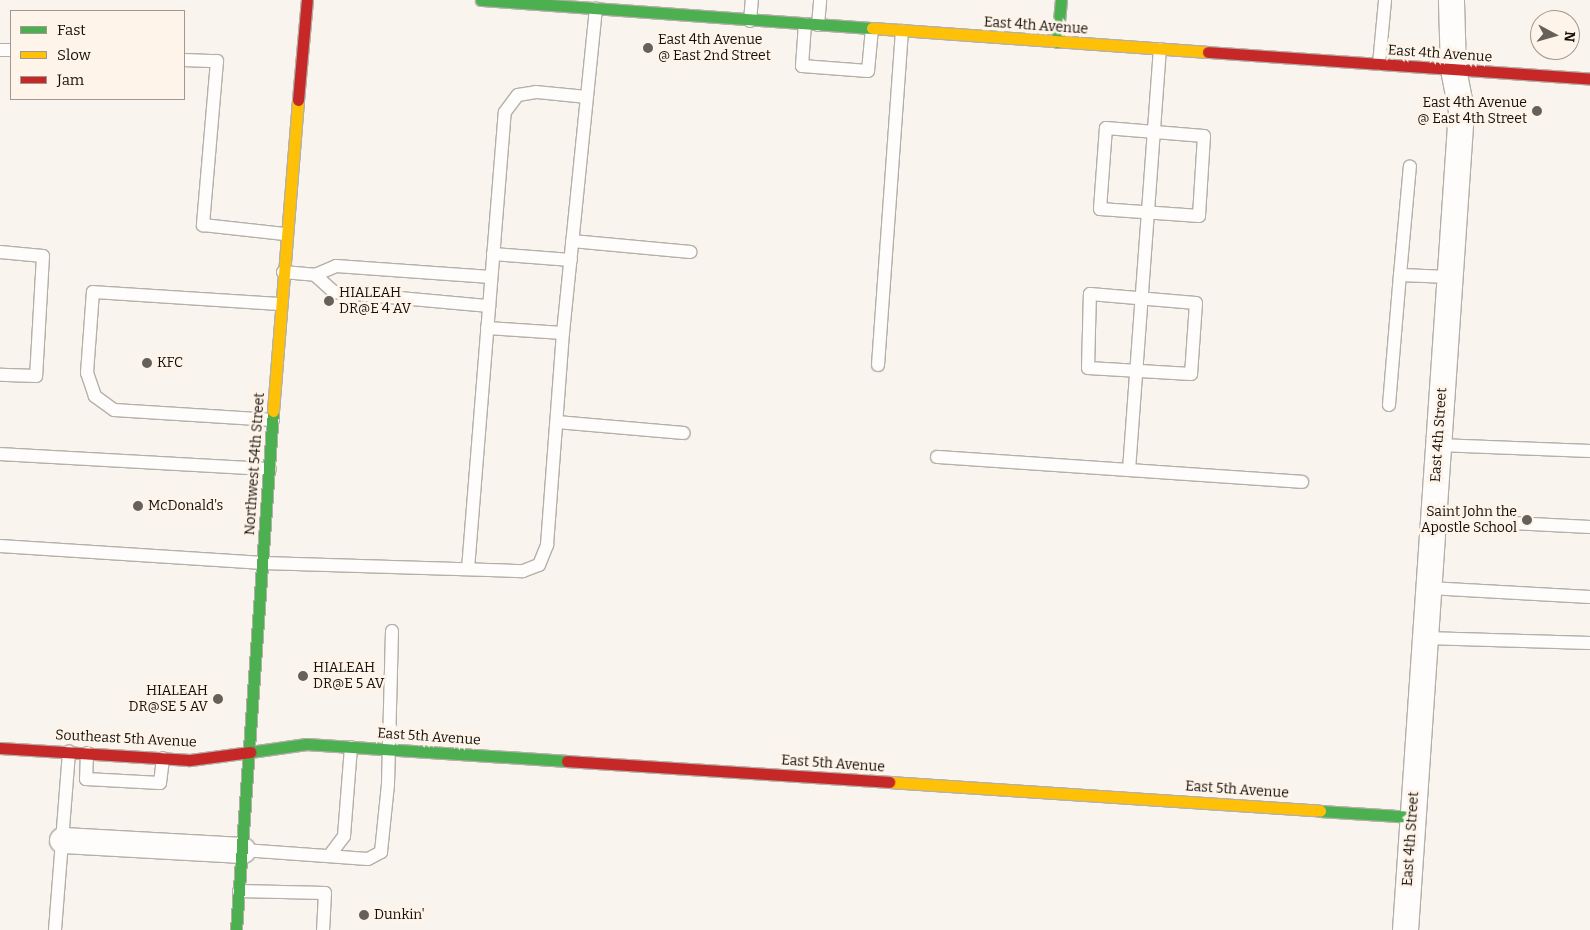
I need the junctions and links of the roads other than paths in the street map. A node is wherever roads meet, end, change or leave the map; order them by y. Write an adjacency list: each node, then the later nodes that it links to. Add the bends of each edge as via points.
1 (307, 0): 25 (main road, Northwest 54th Street)
2 (481, 0): 9 (main road, East 4th Avenue)
3 (752, 0): 10 (lane)
4 (820, 0): 12 (lane)
5 (1061, 0): 15 (main road)
6 (1385, 0): 18 (lane)
7 (1451, 0): 19 (street, East 4th Street)
8 (689, 8): 9 (main road, East 4th Avenue); 10 (main road, East 4th Avenue)
9 (596, 9): 21 (lane)
10 (750, 20): 11 (main road, East 4th Avenue)
11 (805, 24): 12 (main road, East 4th Avenue); 13 (lane, via 802,66 868,71)
12 (818, 25): 13 (main road, East 4th Avenue)
13 (872, 29): 14 (main road, East 4th Avenue)
14 (902, 31): 15 (main road, East 4th Avenue); 41 (lane)
15 (1057, 42): 16 (main road, East 4th Avenue)
16 (1160, 49): 18 (main road, East 4th Avenue); 22 (lane)
17 (185, 60): 25 (lane, via 217,61 203,225)
18 (1379, 64): 19 (main road, East 4th Avenue)
19 (1453, 70): 20 (main road, East 4th Avenue); 35 (street, East 4th Street, via 1461,110)
20 (1590, 79)
21 (586, 97): 26 (lane); 29 (lane, via 536,92 518,95 505,112)
22 (1154, 132): 24 (lane); 24 (lane, via 1106,128 1100,200 1100,209); 24 (lane, via 1204,136 1199,216)
23 (1410, 166): 33 (lane)
24 (1148, 212): 36 (lane)
25 (285, 234): 31 (main road, Northwest 54th Street)
26 (572, 241): 28 (lane); 30 (lane)
27 (0, 252): 43 (lane, via 43,256 36,376)
28 (690, 252)
29 (494, 254): 30 (lane); 34 (lane)
30 (570, 260): 40 (lane)
31 (283, 272): 32 (lane); 37 (main road, Northwest 54th Street)
32 (315, 275): 34 (lane, via 336,266); 38 (lane, via 334,292)
33 (1400, 275): 35 (lane); 44 (lane)
34 (491, 277): 38 (lane)
35 (1450, 277): 48 (street, East 4th Street)
36 (1142, 297): 42 (lane); 42 (lane, via 1090,294 1088,368); 42 (lane, via 1196,303 1192,365 1191,374)
37 (280, 304): 45 (main road, Northwest 54th Street); 45 (lane, via 93,292 87,373 95,396 114,410)
38 (489, 306): 39 (lane)
39 (487, 328): 40 (lane); 59 (lane)
40 (563, 333): 46 (lane)
41 (878, 365)
42 (1137, 371): 53 (lane)
43 (0, 375)
44 (1390, 405)
45 (272, 420): 52 (main road, Northwest 54th Street)
46 (556, 422): 47 (lane); 59 (lane, via 547,545 539,565 523,571)
47 (684, 433)
48 (1438, 445): 49 (lane); 55 (street, East 4th Street)
49 (1590, 451)
50 (0, 454): 52 (lane)
51 (937, 457): 53 (lane)
52 (270, 469): 58 (main road, Northwest 54th Street)
53 (1129, 470): 54 (lane)
54 (1302, 482)
55 (1434, 519): 56 (lane); 60 (street, East 4th Street)
56 (1590, 527)
57 (0, 546): 58 (lane)
58 (263, 563): 59 (lane); 67 (main road, Northwest 54th Street)
59 (468, 569)
60 (1429, 588): 61 (lane); 63 (street, East 4th Street)
61 (1590, 597)
62 (392, 631): 68 (lane)
63 (1425, 638): 64 (lane); 72 (street, East 4th Street)
64 (1590, 643)
65 (351, 747): 67 (main road, East 5th Avenue, via 306,744); 68 (main road, East 5th Avenue); 75 (lane, via 344,836)
66 (0, 748): 69 (main road, Southeast 5th Avenue)
67 (250, 750): 71 (main road, Southeast 5th Avenue, via 190,760); 74 (main road, Northwest 54th Street)
68 (389, 750): 72 (main road, East 5th Avenue); 75 (lane, via 381,852 368,859)
69 (70, 752): 70 (main road, Southeast 5th Avenue); 73 (lane)
70 (87, 754): 71 (main road, Southeast 5th Avenue); 71 (lane, via 86,779 160,784)
71 (163, 758)
72 (1413, 817): 80 (street, East 4th Street)
73 (62, 840): 74 (street); 77 (lane)
74 (243, 850): 75 (lane); 76 (main road, Northwest 54th Street)
75 (329, 856)
76 (239, 891): 78 (main road, Northwest 54th Street); 79 (lane, via 325,893)
77 (55, 930)
78 (236, 930)
79 (323, 930)
80 (1405, 930)

